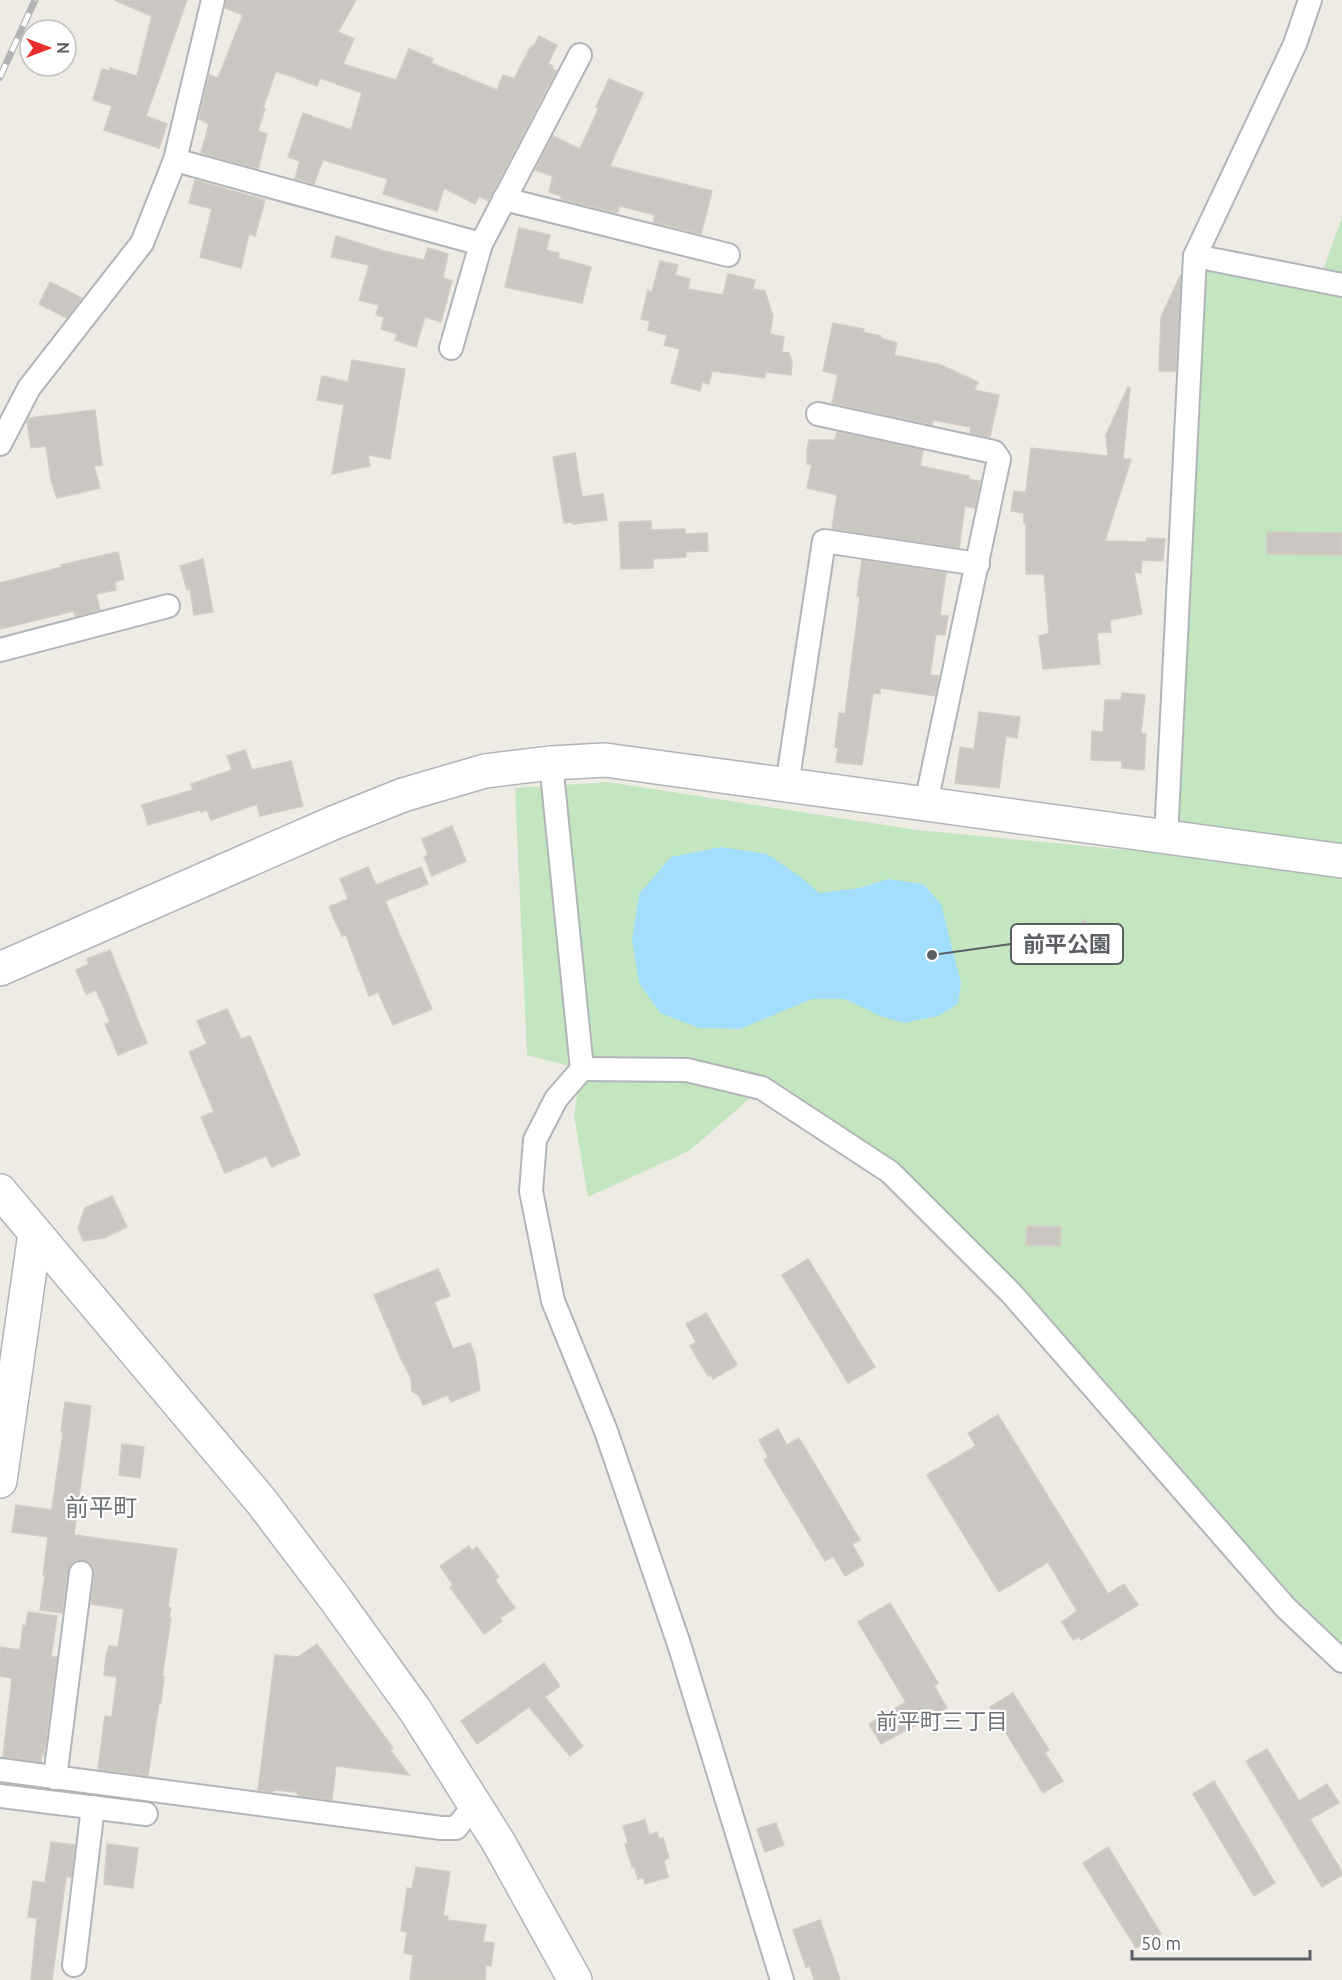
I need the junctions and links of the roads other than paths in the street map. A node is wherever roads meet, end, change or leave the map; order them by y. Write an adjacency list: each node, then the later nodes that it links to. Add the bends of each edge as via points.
1 (213, 0): 4 (street)
2 (1310, 0): 8 (street, via 1295,44)
3 (580, 55): 5 (street)
4 (175, 160): 6 (street); 12 (street, via 142,243 29,388)
5 (504, 200): 6 (street); 7 (street)
6 (481, 244): 10 (street)
7 (729, 255)
8 (1195, 256): 9 (street); 19 (street)
9 (1342, 285)
10 (450, 348)
11 (818, 414): 13 (street, via 994,453 999,459)
12 (0, 444)
13 (978, 564): 17 (street, via 824,541); 18 (street)
14 (168, 606): 15 (street)
15 (0, 650)
16 (551, 763): 17 (street, via 604,760); 21 (street, via 485,771 403,795); 22 (street)
17 (787, 785): 18 (street)
18 (927, 803): 19 (street)
19 (1166, 837): 20 (street)
20 (1342, 861)
21 (0, 969)
22 (582, 1069): 28 (street, via 687,1070 762,1088 890,1172 1011,1293 1286,1608); 37 (street, via 556,1099 535,1140 531,1191 553,1301 606,1431 675,1633)
23 (0, 1191): 24 (street)
24 (35, 1233): 25 (street); 32 (street, via 268,1510 415,1710)
25 (7, 1372): 26 (street)
26 (0, 1481)
27 (81, 1573): 30 (street)
28 (1342, 1661)
29 (0, 1770): 30 (street)
30 (54, 1778): 32 (street, via 441,1828 456,1828)
31 (0, 1796): 33 (street)
32 (475, 1805): 36 (street)
33 (93, 1807): 34 (street); 35 (street)
34 (146, 1814)
35 (74, 1965)
36 (573, 1978)
37 (782, 1980)

